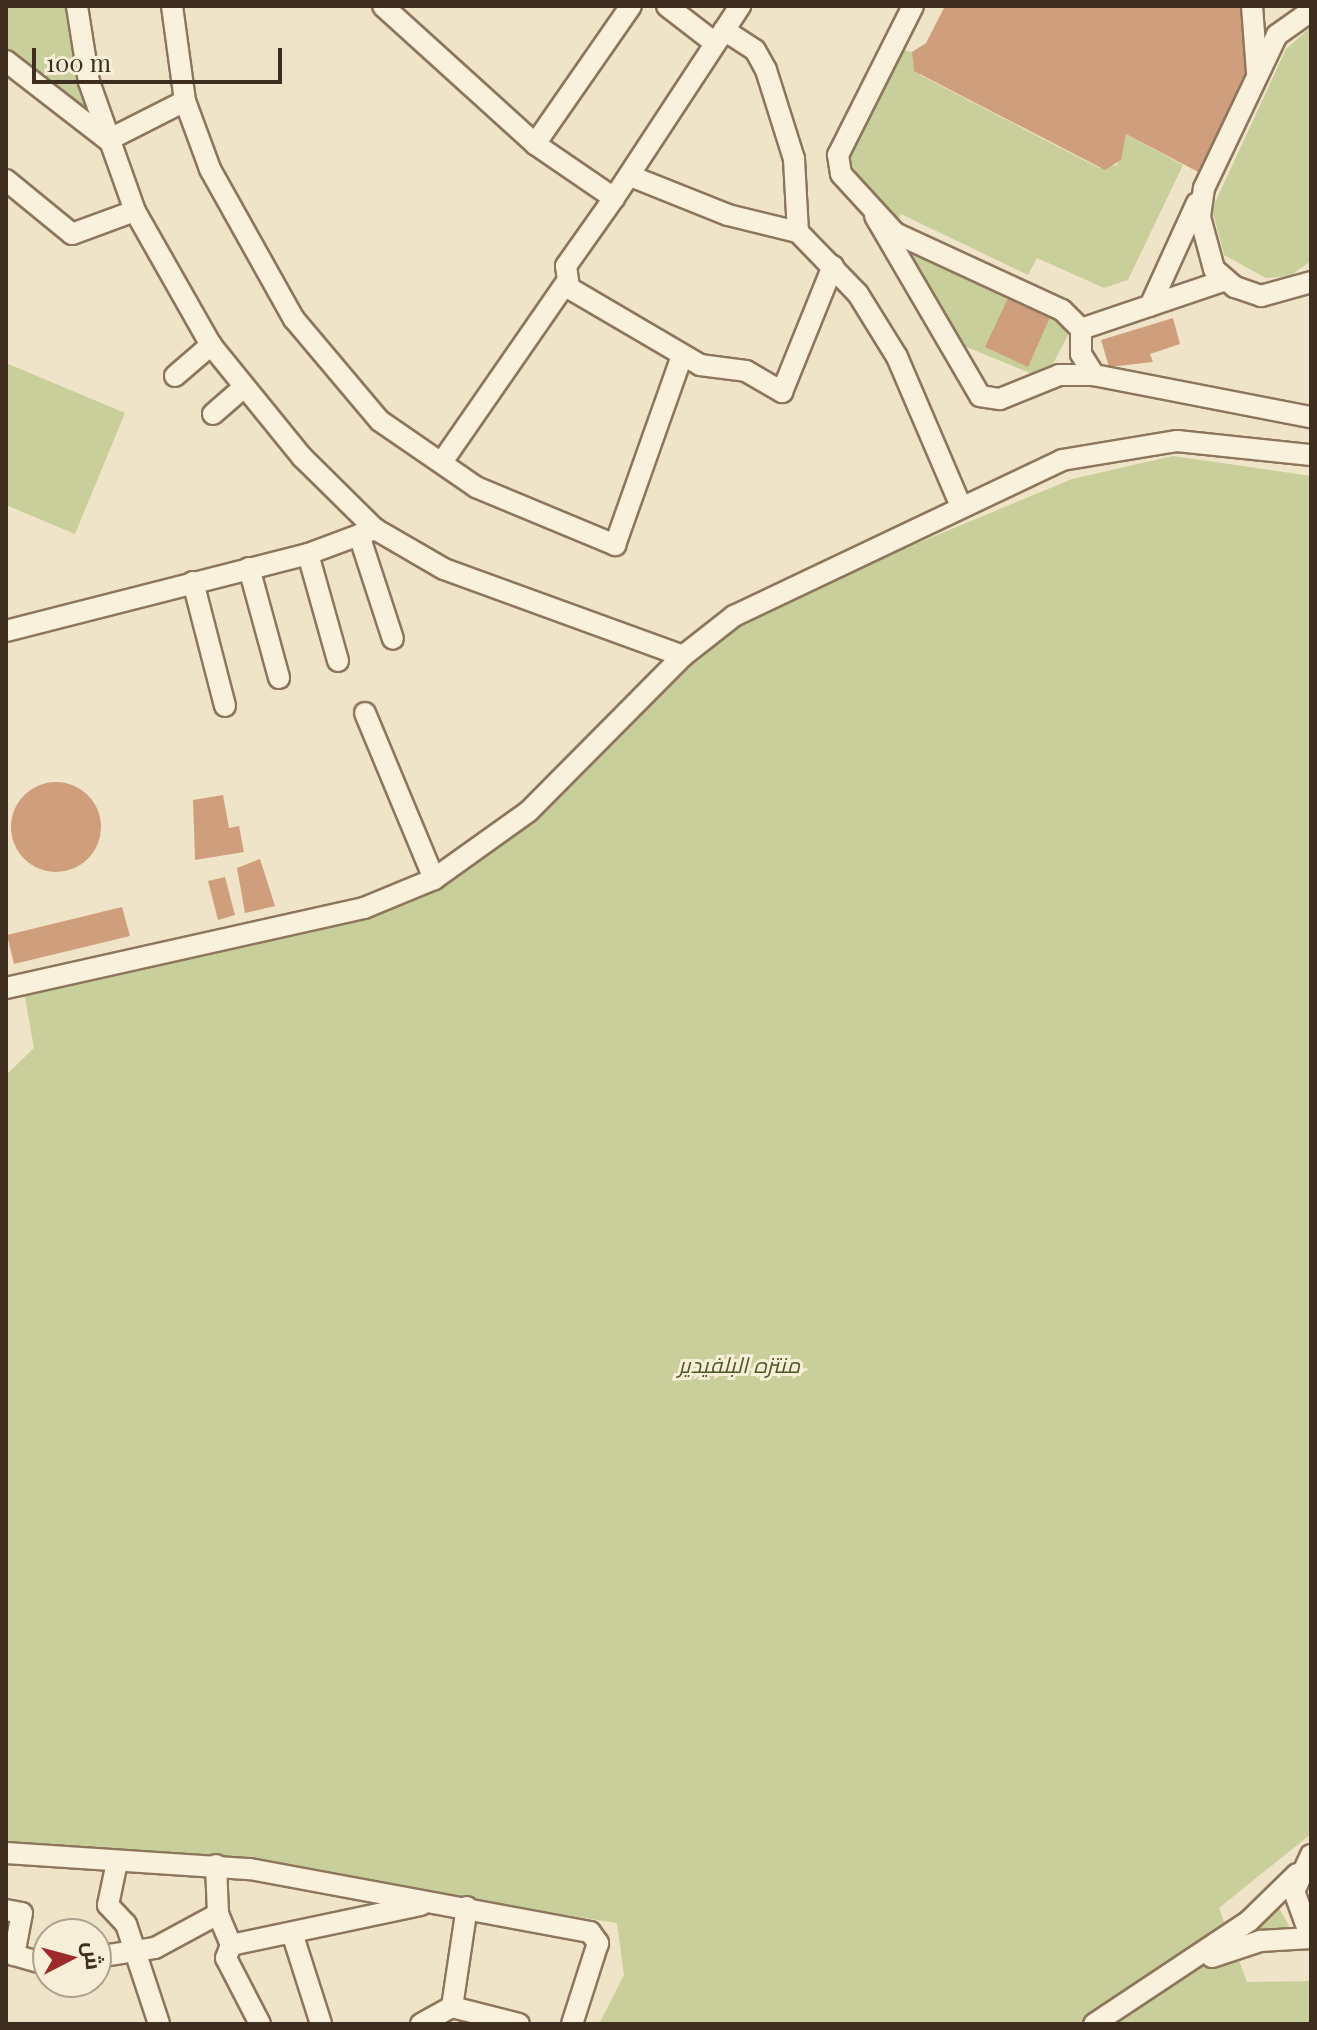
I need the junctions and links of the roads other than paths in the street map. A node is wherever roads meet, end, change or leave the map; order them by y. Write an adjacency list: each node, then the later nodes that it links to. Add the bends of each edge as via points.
1 (77, 6): 14 (street)
2 (172, 6): 13 (street)
3 (383, 6): 15 (street)
4 (631, 6): 15 (street)
5 (667, 6): 10 (street)
6 (740, 6): 10 (street)
7 (913, 6): 21 (street, via 838,155 841,174)
8 (1252, 6): 12 (street)
9 (1311, 11): 12 (street, via 1277,35)
10 (720, 36): 16 (street); 22 (street, via 755,50 766,70 794,159)
11 (6, 61): 14 (street)
12 (1257, 72): 18 (street)
13 (185, 101): 14 (street); 37 (street, via 231,212 315,349 380,421)
14 (108, 140): 20 (street)
15 (535, 144): 19 (street)
16 (633, 177): 19 (street); 22 (street, via 728,215)
17 (6, 180): 20 (street, via 72,234)
18 (1204, 188): 24 (street, via 1202,245); 27 (street)
19 (614, 198): 26 (street, via 566,266)
20 (135, 211): 29 (street)
21 (875, 216): 28 (street, via 895,233 1062,310); 31 (street, via 980,396 1000,399 1059,375)
22 (798, 232): 23 (street)
23 (833, 266): 30 (street, via 787,391 757,374); 38 (street, via 897,357)
24 (1226, 280): 25 (street, via 1261,296); 27 (street)
25 (1311, 282)
26 (566, 283): 30 (street); 37 (street)
27 (1150, 306): 28 (street)
28 (1081, 329): 31 (street, via 1081,354)
29 (211, 345): 32 (street); 33 (street)
30 (682, 356): 37 (street, via 615,545 530,514 476,487)
31 (1094, 375): 35 (street)
32 (175, 376)
33 (243, 388): 34 (street); 39 (street)
34 (213, 414)
35 (1311, 417)
36 (1308, 456): 38 (street, via 1247,443 1121,446 1062,460)
37 (444, 459)
38 (961, 506): 45 (street, via 734,616)
39 (367, 532): 40 (street); 44 (street); 45 (street, via 494,591)
40 (308, 554): 41 (street); 46 (street)
41 (249, 568): 42 (street); 47 (street)
42 (193, 582): 43 (street); 48 (street)
43 (6, 631)
44 (393, 639)
45 (683, 656): 50 (street, via 528,812)
46 (338, 661)
47 (279, 678)
48 (225, 706)
49 (365, 713): 50 (street)
50 (434, 879): 51 (street, via 333,915)
51 (6, 988)
52 (6, 1853): 54 (street)
53 (1311, 1855): 56 (street)
54 (117, 1862): 55 (street); 64 (street, via 108,1905 126,1924)
55 (216, 1865): 57 (street); 60 (street)
56 (1297, 1874): 62 (street, via 1295,1908); 67 (street, via 1261,1912)
57 (433, 1903): 58 (street); 61 (street)
58 (467, 1907): 68 (street); 74 (street, via 596,1935)
59 (6, 1910): 66 (street, via 22,1913 14,1955)
60 (218, 1914): 63 (street); 64 (street)
61 (293, 1936): 63 (street); 71 (street)
62 (1311, 1938): 67 (street, via 1244,1944)
63 (231, 1945): 69 (street, via 226,1958)
64 (132, 1956): 65 (street); 70 (street)
65 (112, 1957)
66 (32, 1960)
67 (1182, 1968): 75 (street)
68 (452, 2007): 72 (street); 73 (street)
69 (256, 2023)
70 (159, 2024)
71 (321, 2024)
72 (421, 2024)
73 (519, 2024)
74 (572, 2024)
75 (1094, 2024)

